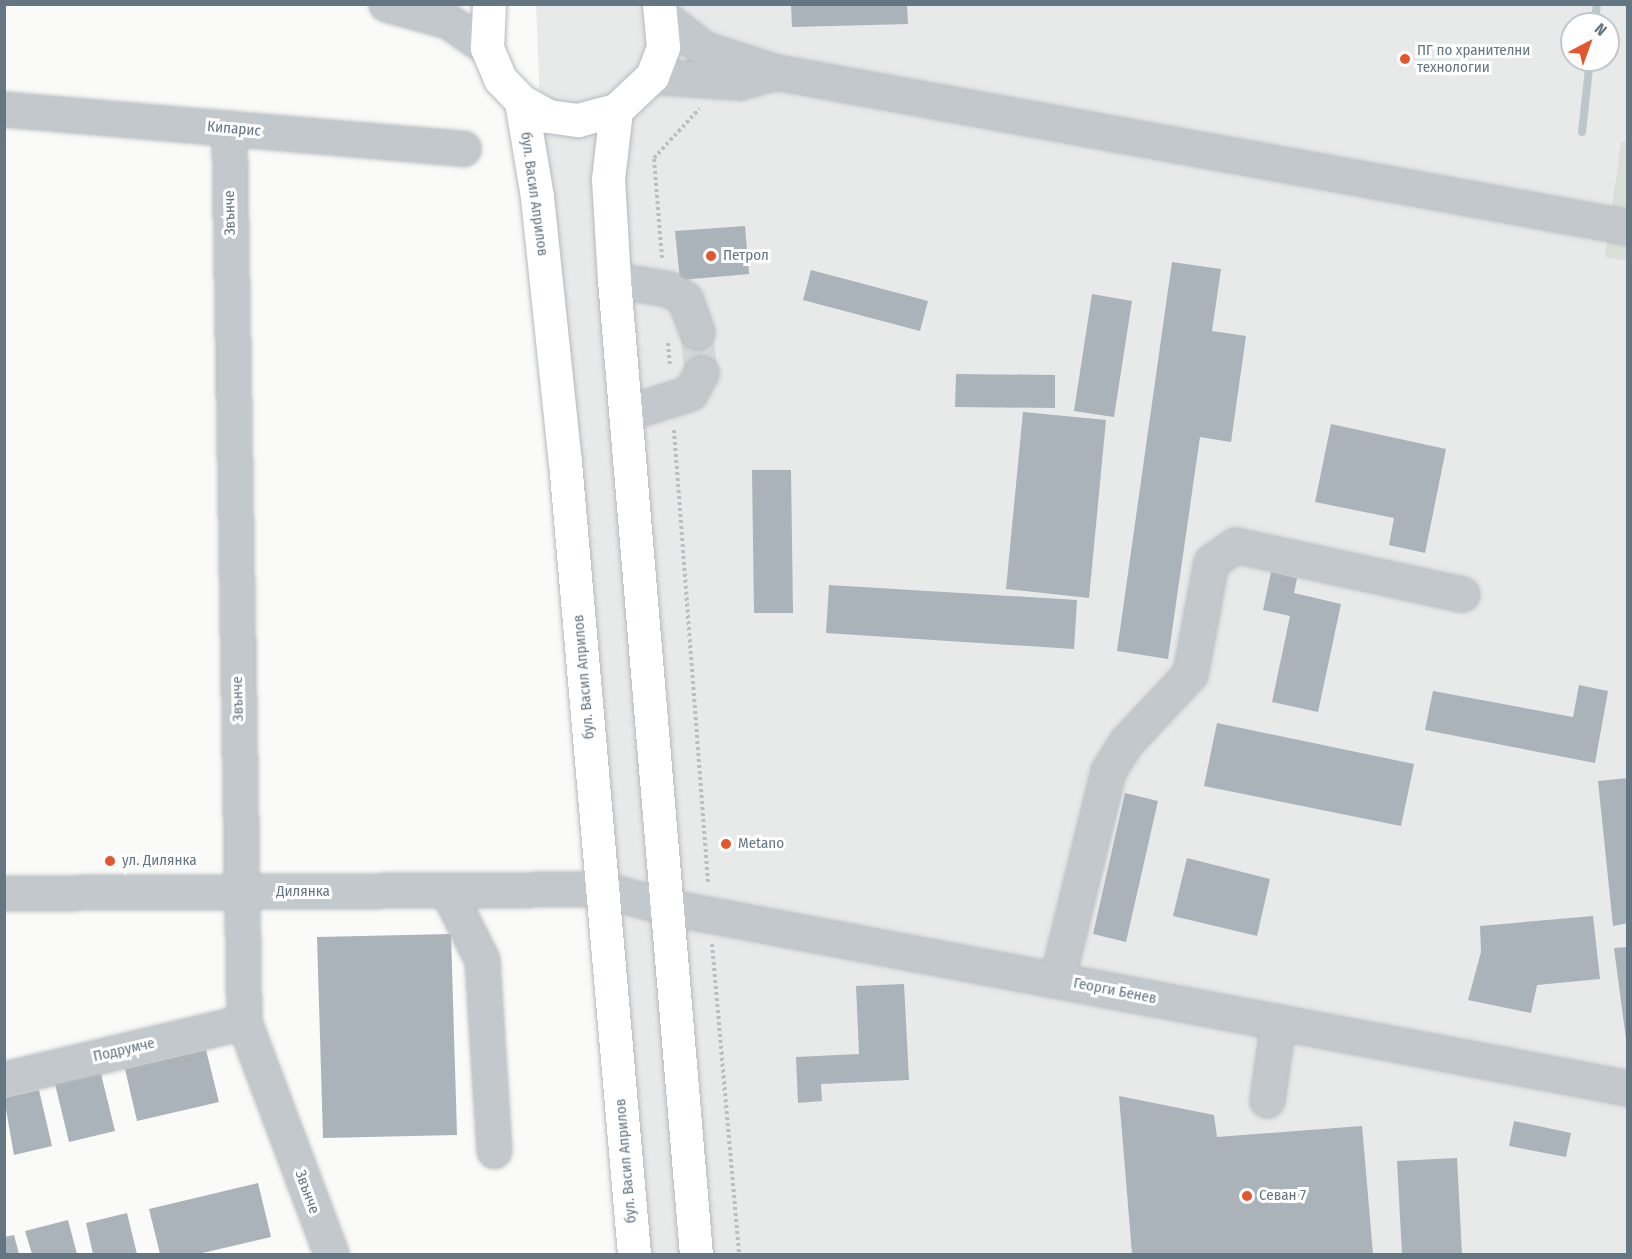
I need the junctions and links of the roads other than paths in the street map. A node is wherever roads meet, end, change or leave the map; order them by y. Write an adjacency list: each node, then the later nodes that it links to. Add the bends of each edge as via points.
1 (386, 4): 4 (street, via 448,21)
2 (489, 4): 4 (main road)
3 (661, 11): 5 (street, via 704,49); 6 (main road, via 663,47)
4 (487, 48): 7 (main road, via 500,79)
5 (776, 72): 6 (street, via 739,82); 12 (street)
6 (652, 76): 9 (main road)
7 (521, 101): 9 (main road, via 548,116 578,120); 18 (main road, бул. Васил Априлов, via 537,197 565,462)
8 (4, 110): 10 (street, Кипарис)
9 (616, 110): 13 (main road, via 608,179)
10 (229, 128): 11 (street, Кипарис); 21 (street, Звънче)
11 (463, 148)
12 (1628, 227)
13 (614, 280): 14 (street, via 664,288 685,299); 16 (main road)
14 (697, 332)
15 (701, 373): 16 (street, via 690,393)
16 (626, 412): 22 (main road)
17 (1462, 594): 23 (street, via 1235,545 1211,561 1190,674 1127,741 1108,771)
18 (602, 890): 19 (street, Дилянка); 22 (street, Георги Бенев); 31 (main road, бул. Васил Априлов)
19 (448, 892): 21 (street, Дилянка); 29 (street, via 482,960)
20 (4, 893): 21 (street, Дилянка)
21 (241, 893): 24 (street, Звънче)
22 (663, 906): 23 (street, Георги Бенев); 32 (main road)
23 (1057, 980): 25 (street, Георги Бенев)
24 (244, 1022): 26 (street, Подрумче); 30 (street, Звънче)
25 (1278, 1022): 27 (street, Георги Бенев); 28 (street)
26 (4, 1079)
27 (1628, 1088)
28 (1267, 1100)
29 (494, 1151)
30 (325, 1253)
31 (634, 1254)
32 (696, 1254)

